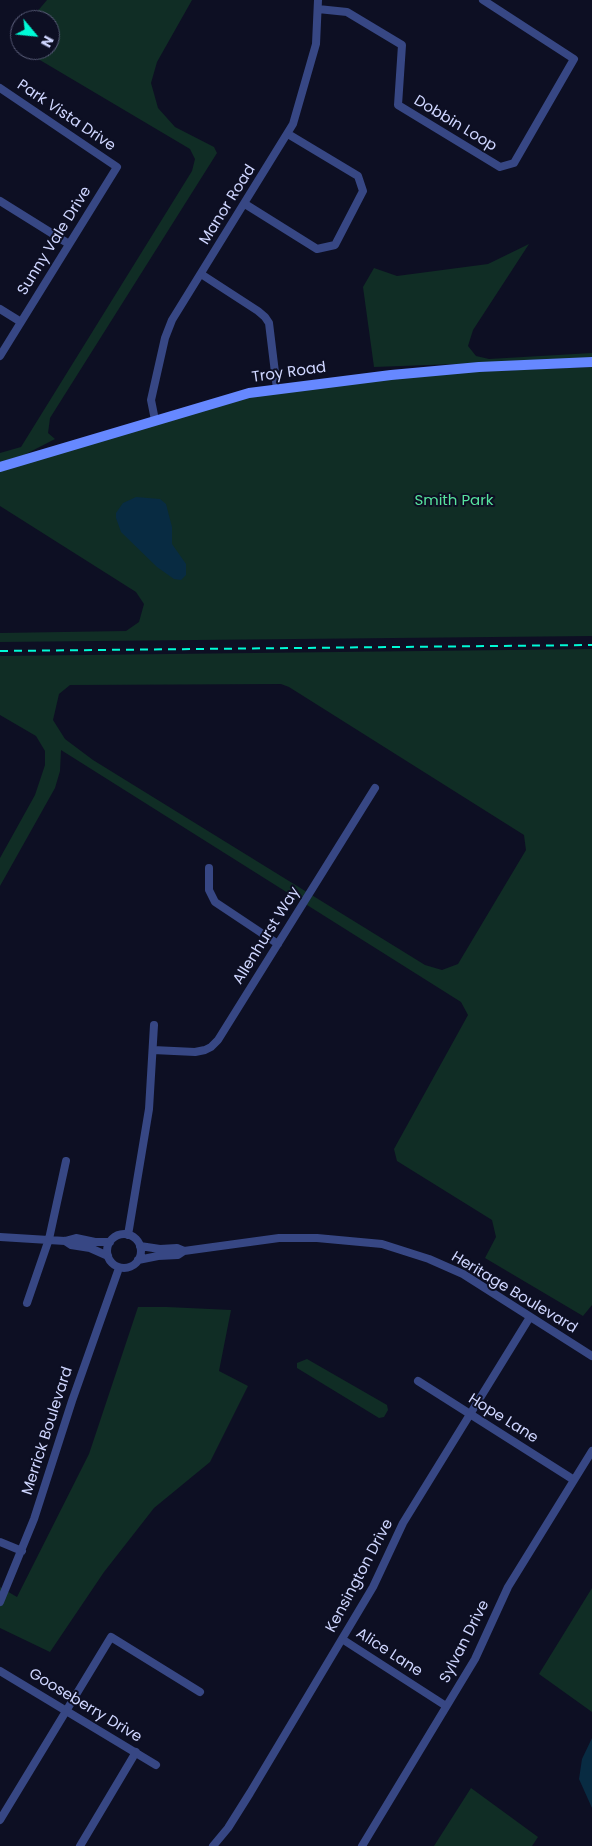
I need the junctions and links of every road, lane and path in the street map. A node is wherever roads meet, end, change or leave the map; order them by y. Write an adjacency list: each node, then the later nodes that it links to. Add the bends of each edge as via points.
1 (318, 0): 3 (street, Manor Road)
2 (483, 0): 3 (street, Dobbin Loop, via 574,59 514,163 500,166 398,105 402,45 347,12)
3 (318, 9): 5 (street, Manor Road, via 316,44)
4 (0, 88): 6 (street, Park Vista Drive)
5 (288, 134): 8 (street, Manor Road); 8 (street, via 358,176 363,192 335,245 317,249)
6 (117, 167): 9 (street, Sunny Vale Drive)
7 (0, 201): 9 (street)
8 (245, 204): 10 (street, Manor Road)
9 (70, 244): 12 (street, Sunny Vale Drive)
10 (200, 274): 15 (street, via 265,317 269,323); 16 (street, Manor Road, via 165,338 151,400)
11 (0, 310): 12 (street)
12 (21, 322): 13 (street, Sunny Vale Drive)
13 (0, 356)
14 (592, 362): 15 (street, Troy Road, via 390,375)
15 (277, 389): 16 (street, Troy Road, via 231,398)
16 (155, 420): 17 (street, Troy Road)
17 (0, 466)
18 (375, 788): 20 (street, Allenhurst Way)
19 (209, 868): 20 (street, via 209,890 215,902)
20 (278, 944): 22 (street, Allenhurst Way, via 211,1047 195,1052)
21 (154, 1025): 22 (street)
22 (153, 1050): 24 (street, via 149,1109)
23 (66, 1161): 26 (street)
24 (128, 1235): 28 (street, via 116,1236); 29 (street)
25 (0, 1237): 26 (street)
26 (49, 1239): 27 (street); 34 (street)
27 (65, 1241): 28 (street, via 76,1238); 31 (street)
28 (110, 1242): 31 (street)
29 (140, 1246): 30 (street, Heritage Boulevard); 32 (street)
30 (184, 1251): 32 (street, Heritage Boulevard, via 178,1255); 35 (street, Heritage Boulevard, via 278,1238 382,1244 429,1258 463,1274)
31 (108, 1256): 33 (street)
32 (138, 1260): 33 (street, via 130,1267)
33 (119, 1268): 42 (street, Merrick Boulevard)
34 (27, 1303)
35 (530, 1318): 36 (street, Heritage Boulevard); 38 (street, Kensington Drive)
36 (592, 1356)
37 (418, 1381): 38 (street, Hope Lane)
38 (470, 1414): 40 (street, Hope Lane); 44 (street, Kensington Drive, via 403,1523 373,1587)
39 (592, 1451): 40 (street, Sylvan Drive)
40 (574, 1480): 47 (street, Sylvan Drive, via 508,1587 477,1655)
41 (0, 1542): 42 (street)
42 (22, 1551): 43 (street, Merrick Boulevard)
43 (0, 1602)
44 (342, 1639): 47 (street, Alice Lane); 53 (street, Kensington Drive, via 244,1804)
45 (0, 1671): 48 (street, Gooseberry Drive)
46 (200, 1692): 48 (street, via 111,1637)
47 (446, 1706): 54 (street, Sylvan Drive)
48 (66, 1710): 49 (street, Gooseberry Drive); 51 (street)
49 (136, 1752): 50 (street, Gooseberry Drive); 52 (street)
50 (156, 1765)
51 (0, 1820)
52 (80, 1846)
53 (213, 1846)
54 (362, 1846)

